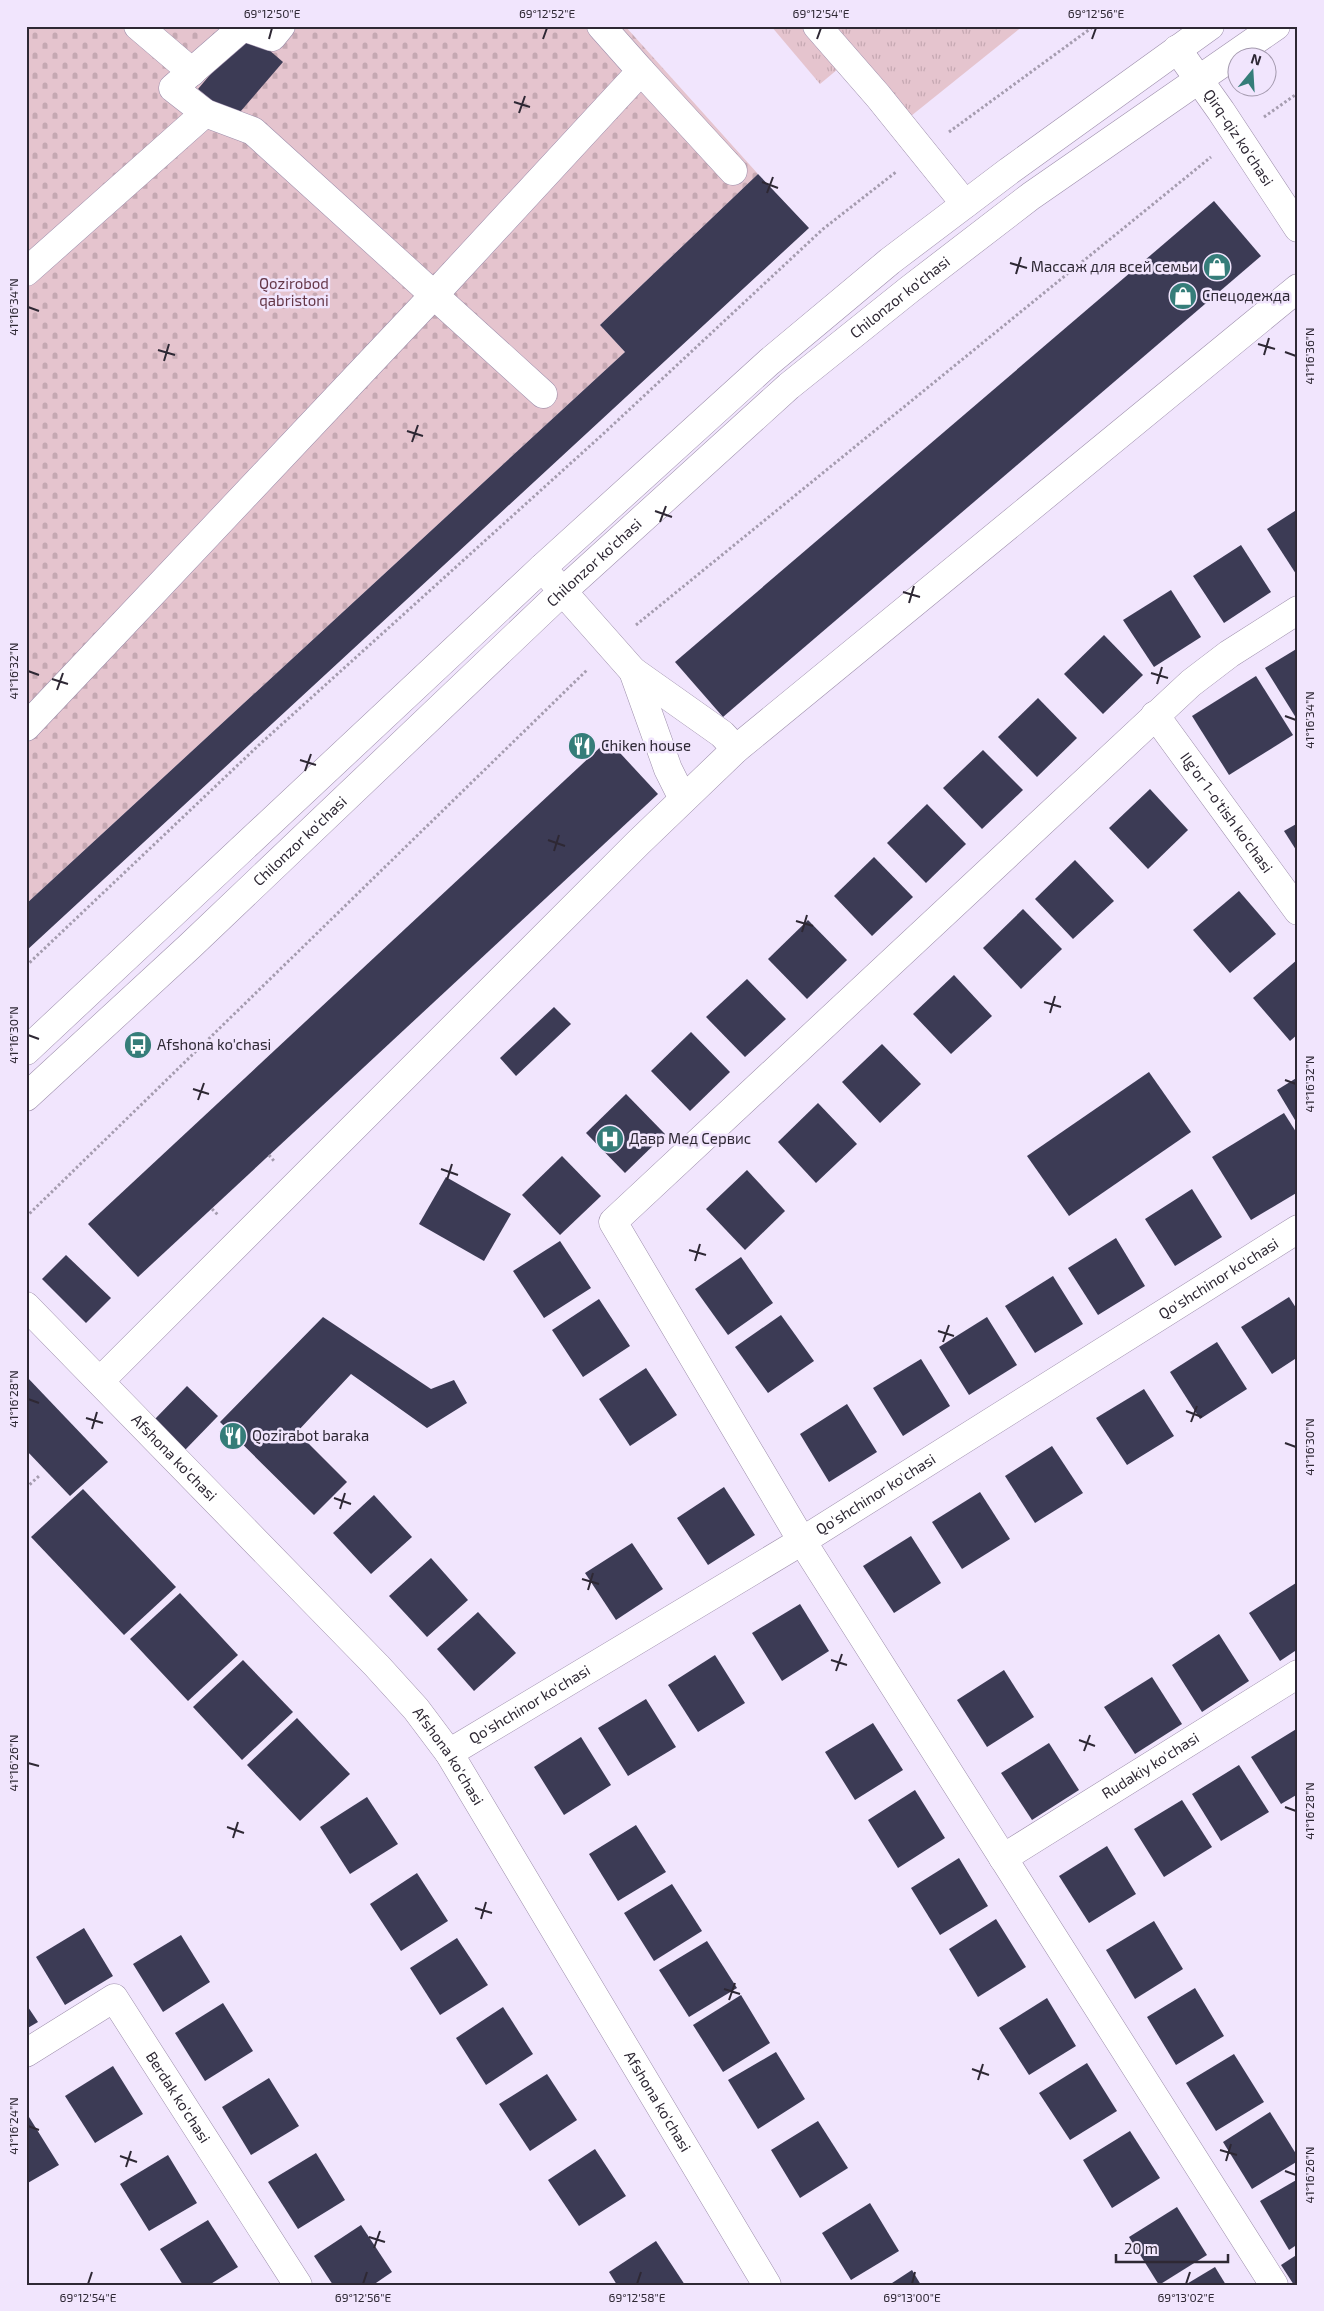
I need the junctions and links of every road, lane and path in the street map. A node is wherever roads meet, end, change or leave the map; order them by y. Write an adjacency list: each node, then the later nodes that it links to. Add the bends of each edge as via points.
1 (138, 26): 10 (street)
2 (282, 26): 10 (street, via 272,37 243,27)
3 (601, 26): 9 (street)
4 (817, 26): 13 (street)
5 (1094, 26): 13 (path)
6 (1210, 26): 8 (street, Chilonzor ko'chasi)
7 (1276, 26): 11 (street, Chilonzor ko'chasi)
8 (1177, 49): 11 (street, Qirq-qiz ko'chasi); 15 (street, Chilonzor ko'chasi)
9 (641, 71): 14 (street); 19 (street)
10 (192, 72): 12 (street, via 173,88)
11 (1198, 79): 16 (street, Qirq-qiz ko'chasi); 22 (street, Chilonzor ko'chasi, via 1031,196 789,386)
12 (205, 113): 17 (street); 19 (street, via 253,131)
13 (923, 152): 15 (street); 30 (path, via 823,230 259,745)
14 (733, 171)
15 (965, 204): 21 (street, Chilonzor ko'chasi, via 890,260 769,362)
16 (1298, 228)
17 (26, 272)
18 (1298, 288): 27 (street)
19 (433, 296): 20 (street); 26 (street)
20 (543, 394)
21 (542, 568): 22 (street); 31 (street, Chilonzor ko'chasi)
22 (563, 591): 24 (street); 32 (street, Chilonzor ko'chasi, via 190,946)
23 (1298, 610): 25 (street, via 1229,654)
24 (633, 671): 27 (street, via 722,734); 28 (street, via 668,768)
25 (1155, 715): 29 (street, Ilg'or 1-o'tish ko'chasi); 38 (street, via 613,1222)
26 (26, 727)
27 (736, 749): 28 (street)
28 (683, 799): 35 (street)
29 (1298, 911)
30 (26, 966)
31 (26, 1051)
32 (26, 1097)
33 (1298, 1229): 38 (street, Qo'shchinor ko'chasi)
34 (26, 1306): 35 (street, Afshona ko'chasi)
35 (100, 1381): 40 (street, Afshona ko'chasi, via 377,1666 416,1709)
36 (39, 1476): 37 (path)
37 (26, 1488)
38 (802, 1541): 40 (street, Qo'shchinor ko'chasi); 41 (street)
39 (1298, 1674): 41 (street, Rudakiy ko'chasi)
40 (449, 1753): 44 (street, Afshona ko'chasi)
41 (1002, 1858): 45 (street)
42 (26, 2053): 43 (street, Berdak ko'chasi, via 114,1998)
43 (298, 2285)
44 (767, 2285)
45 (1274, 2285)

